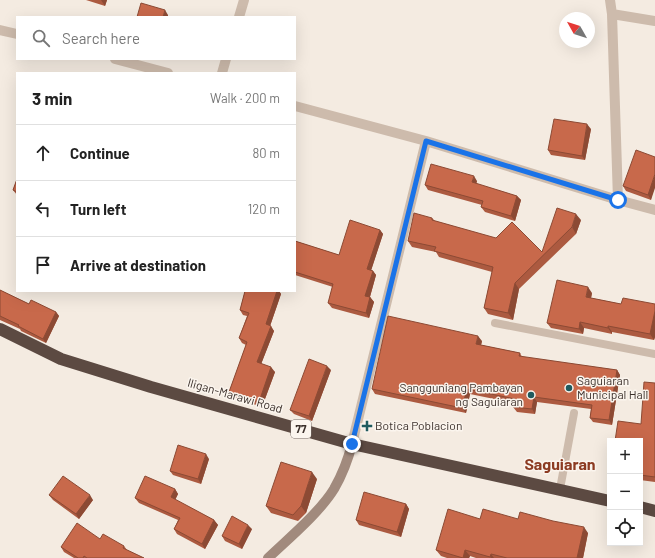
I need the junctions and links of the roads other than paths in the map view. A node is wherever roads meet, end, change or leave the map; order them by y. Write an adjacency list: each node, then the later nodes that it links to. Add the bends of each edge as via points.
1 (244, 0): 4 (street)
2 (610, 0): 3 (street)
3 (612, 14): 5 (street); 14 (street)
4 (239, 16)
5 (655, 21)
6 (0, 30): 7 (street)
7 (16, 34)
8 (120, 60): 10 (street)
9 (226, 60): 11 (street)
10 (164, 72)
11 (222, 72)
12 (296, 106): 13 (street)
13 (426, 141): 14 (street); 20 (street)
14 (618, 200): 15 (street)
15 (655, 210)
16 (495, 323): 18 (lane)
17 (0, 329): 20 (highway, Iligan-Marawi Road / 77, via 61,359)
18 (655, 354)
19 (574, 413): 21 (lane)
20 (352, 444): 21 (highway, Iligan-Marawi Road / 77); 25 (main road, via 347,462 333,491)
21 (560, 490): 22 (highway, Iligan-Marawi Road / 77)
22 (607, 500)
23 (643, 508): 24 (highway)
24 (655, 510)
25 (268, 558)

